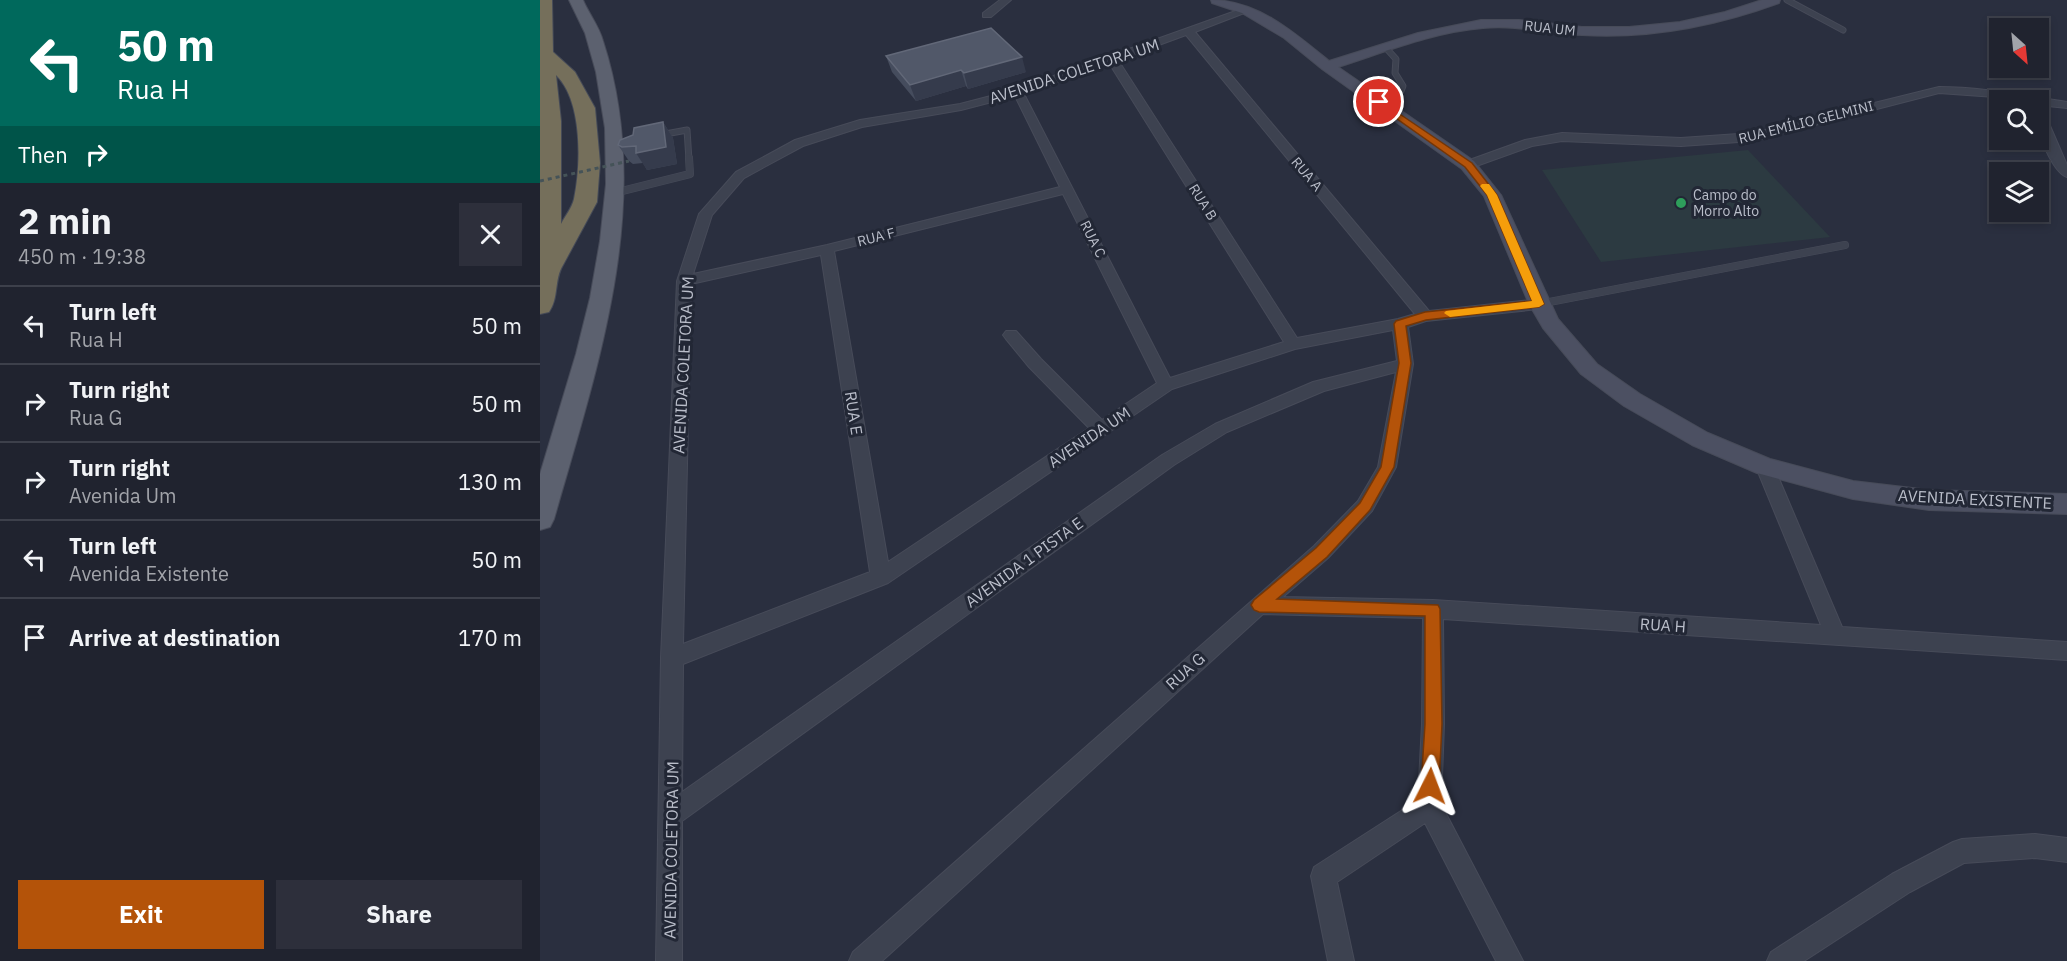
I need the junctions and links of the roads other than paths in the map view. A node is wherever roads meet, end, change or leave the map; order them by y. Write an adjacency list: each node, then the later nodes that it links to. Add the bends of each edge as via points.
1 (544, 0): 12 (highway)
2 (576, 0): 25 (main road, via 591,28 620,142)
3 (1006, 0): 8 (street)
4 (1217, 0): 7 (street, AVENIDA EXISTENTE)
5 (1774, 0): 11 (street, RUA UM, via 1653,30 1622,33 1480,24)
6 (1787, 0): 9 (lane)
7 (1246, 10): 10 (street, AVENIDA COLETORA UM); 14 (street, AVENIDA EXISTENTE, via 1289,35)
8 (987, 15)
9 (1843, 30)
10 (1189, 32): 13 (street, AVENIDA COLETORA UM); 32 (street, RUA A)
11 (1386, 48): 14 (street, RUA UM); 17 (lane, via 1396,59 1395,73 1403,86 1401,91)
12 (544, 54): 28 (highway, via 551,121); 28 (highway, via 568,76 585,108 589,163 585,202)
13 (1113, 60): 15 (street, AVENIDA COLETORA UM); 35 (street, RUA B)
14 (1327, 66): 17 (street, AVENIDA EXISTENTE)
15 (1018, 92): 24 (street, RUA C); 29 (street, AVENIDA COLETORA UM, via 961,107 850,127 799,142 740,175 706,214)
16 (1989, 94): 22 (street, RUA EMÍLIO GELMINI, via 1939,90 1753,137 1681,142 1562,137 1529,143)
17 (1379, 102): 22 (street, AVENIDA EXISTENTE)
18 (2049, 102): 19 (street, RUA EMÍLIO GELMINI)
19 (2067, 105)
20 (656, 136): 25 (lane, via 687,130 690,174)
21 (2049, 140): 23 (street, via 2058,163)
22 (1468, 165): 30 (street, AVENIDA EXISTENTE, via 1492,195)
23 (2067, 172)
24 (1068, 189): 27 (street, RUA F); 37 (street, RUA C)
25 (614, 192): 41 (main road, via 612,236 592,339)
26 (1845, 245): 30 (lane)
27 (827, 249): 29 (street, RUA F); 42 (street, RUA E)
28 (545, 276): 31 (highway)
29 (684, 281): 47 (street, AVENIDA COLETORA UM)
30 (1539, 304): 32 (street, AVENIDA UM); 39 (street, AVENIDA EXISTENTE, via 1589,369 1623,394 1700,439)
31 (540, 306)
32 (1425, 316): 33 (street, AVENIDA UM)
33 (1400, 324): 35 (street, AVENIDA UM); 36 (street, RUA G)
34 (1011, 335): 38 (street)
35 (1293, 344): 37 (street, AVENIDA UM)
36 (1405, 363): 43 (street, RUA G, via 1387,467 1365,507 1321,552); 49 (street, AVENIDA 1 PISTA E, via 1319,386 1221,428 1168,460)
37 (1166, 385): 38 (street, AVENIDA UM)
38 (1101, 429): 42 (street, AVENIDA UM)
39 (1765, 467): 40 (street, AVENIDA EXISTENTE, via 1853,490 1929,500); 45 (street)
40 (2067, 504)
41 (540, 519)
42 (881, 577): 47 (street, AVENIDA UM)
43 (1259, 605): 44 (street, RUA H); 52 (street, RUA G)
44 (1433, 609): 45 (street, RUA H); 48 (street)
45 (1836, 637): 46 (street, RUA H)
46 (2067, 651)
47 (672, 658): 49 (street, AVENIDA COLETORA UM)
48 (1429, 806): 53 (street, via 1323,876); 54 (street)
49 (672, 814): 51 (street, AVENIDA COLETORA UM)
50 (2067, 850): 55 (street, via 2034,846 1962,850 1901,883)
51 (669, 961)
52 (862, 961)
53 (1341, 961)
54 (1510, 961)
55 (1780, 961)

